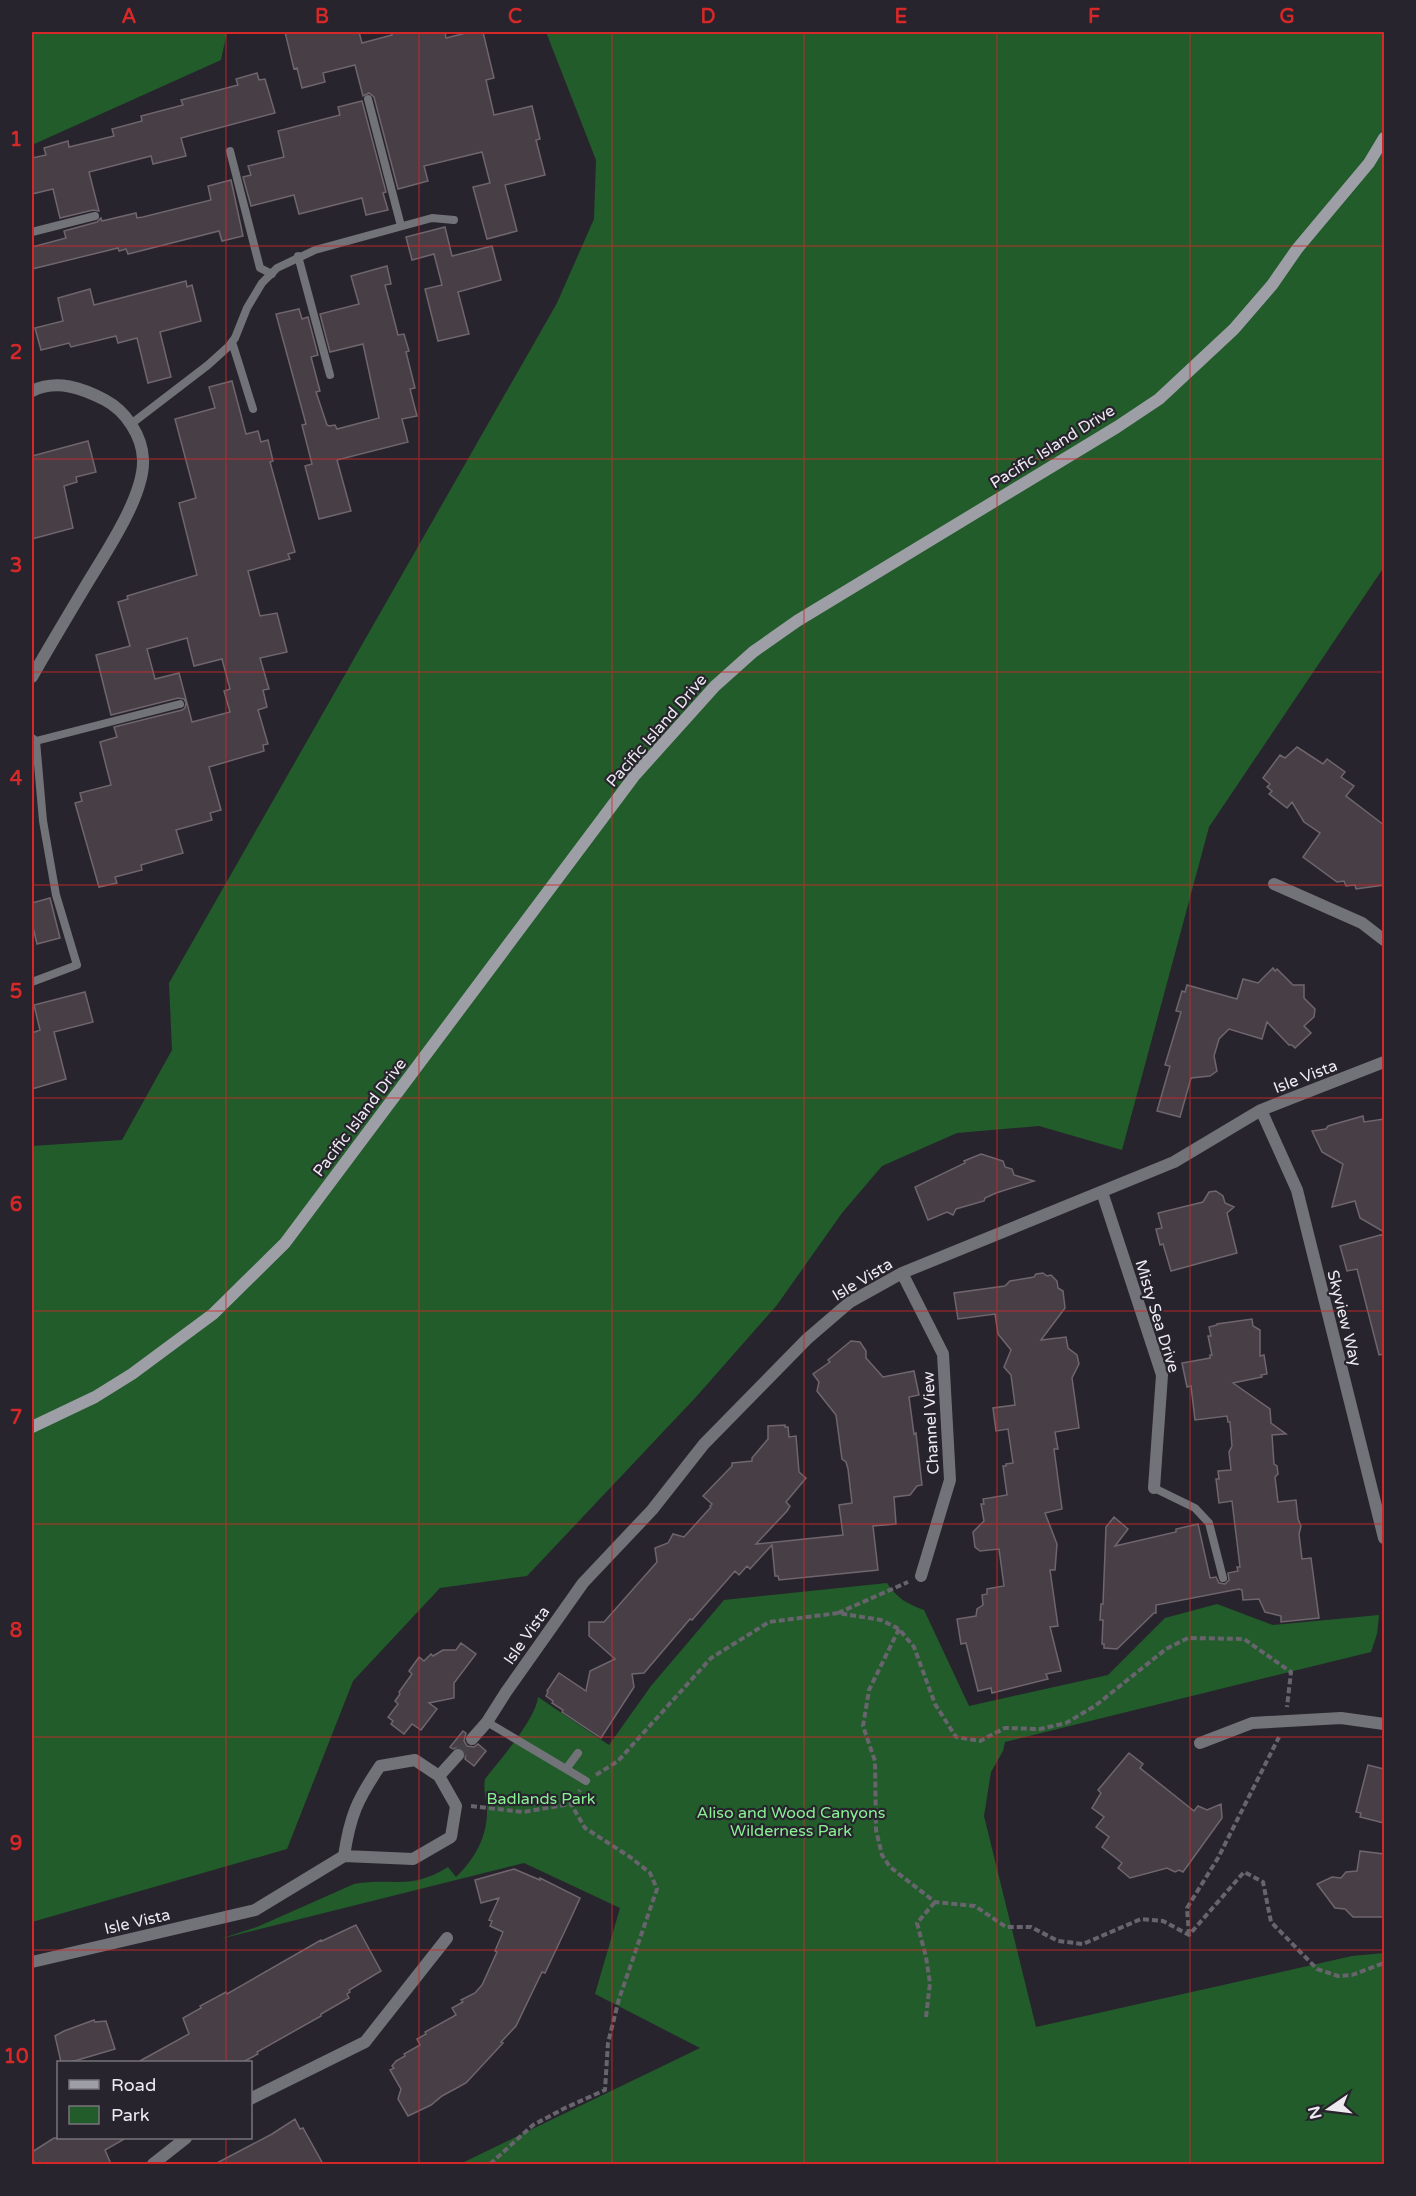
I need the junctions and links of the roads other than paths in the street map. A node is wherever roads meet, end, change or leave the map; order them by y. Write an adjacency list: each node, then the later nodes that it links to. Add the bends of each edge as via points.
1 (368, 99): 6 (lane)
2 (1384, 138): 25 (main road, Pacific Island Drive, via 1369,163 1234,329 1159,399 797,621 753,652 715,686 635,775 285,1243 213,1314 132,1374)
3 (230, 151): 9 (lane, via 260,268)
4 (95, 216): 7 (lane)
5 (454, 220): 6 (lane, via 432,218)
6 (402, 226): 8 (lane)
7 (32, 232)
8 (298, 256): 9 (lane); 11 (lane)
9 (272, 274): 10 (lane, via 247,308)
10 (232, 342): 13 (lane); 14 (lane)
11 (330, 375)
12 (33, 387): 14 (street, via 85,389 111,403)
13 (253, 409)
14 (131, 424): 15 (street, via 143,459 140,483 117,534)
15 (32, 677)
16 (180, 704): 17 (lane)
17 (34, 739): 20 (lane, via 56,895 76,965)
18 (1274, 884): 19 (street, via 1362,923)
19 (1384, 940)
20 (32, 982)
21 (1384, 1062): 22 (street, Isle Vista)
22 (1261, 1110): 23 (street, Isle Vista, via 1174,1162); 27 (street, Skyview Way, via 1297,1190)
23 (1101, 1192): 24 (street, Isle Vista); 26 (street, Misty Sea Drive, via 1162,1375)
24 (902, 1273): 28 (street, Channel View, via 943,1354 950,1480); 30 (street, Isle Vista, via 850,1302 807,1339 704,1444 652,1510 583,1583)
25 (32, 1427)
26 (1154, 1488): 29 (lane, via 1196,1508 1209,1523)
27 (1384, 1538)
28 (921, 1576)
29 (1223, 1578)
30 (487, 1722): 32 (street, Isle Vista); 36 (lane)
31 (1384, 1724): 33 (street, via 1341,1718 1252,1723)
32 (472, 1738)
33 (1200, 1743)
34 (578, 1753): 36 (lane)
35 (458, 1755): 37 (street)
36 (566, 1769): 38 (lane)
37 (439, 1776): 39 (street, via 415,1760 380,1766 360,1796 348,1826); 39 (street, via 456,1806 451,1837 413,1858)
38 (586, 1781)
39 (344, 1856): 41 (street, Isle Vista, via 255,1910)
40 (447, 1938): 42 (street, via 365,2042)
41 (32, 1962)
42 (252, 2098)
43 (185, 2139): 44 (street)
44 (153, 2164)

